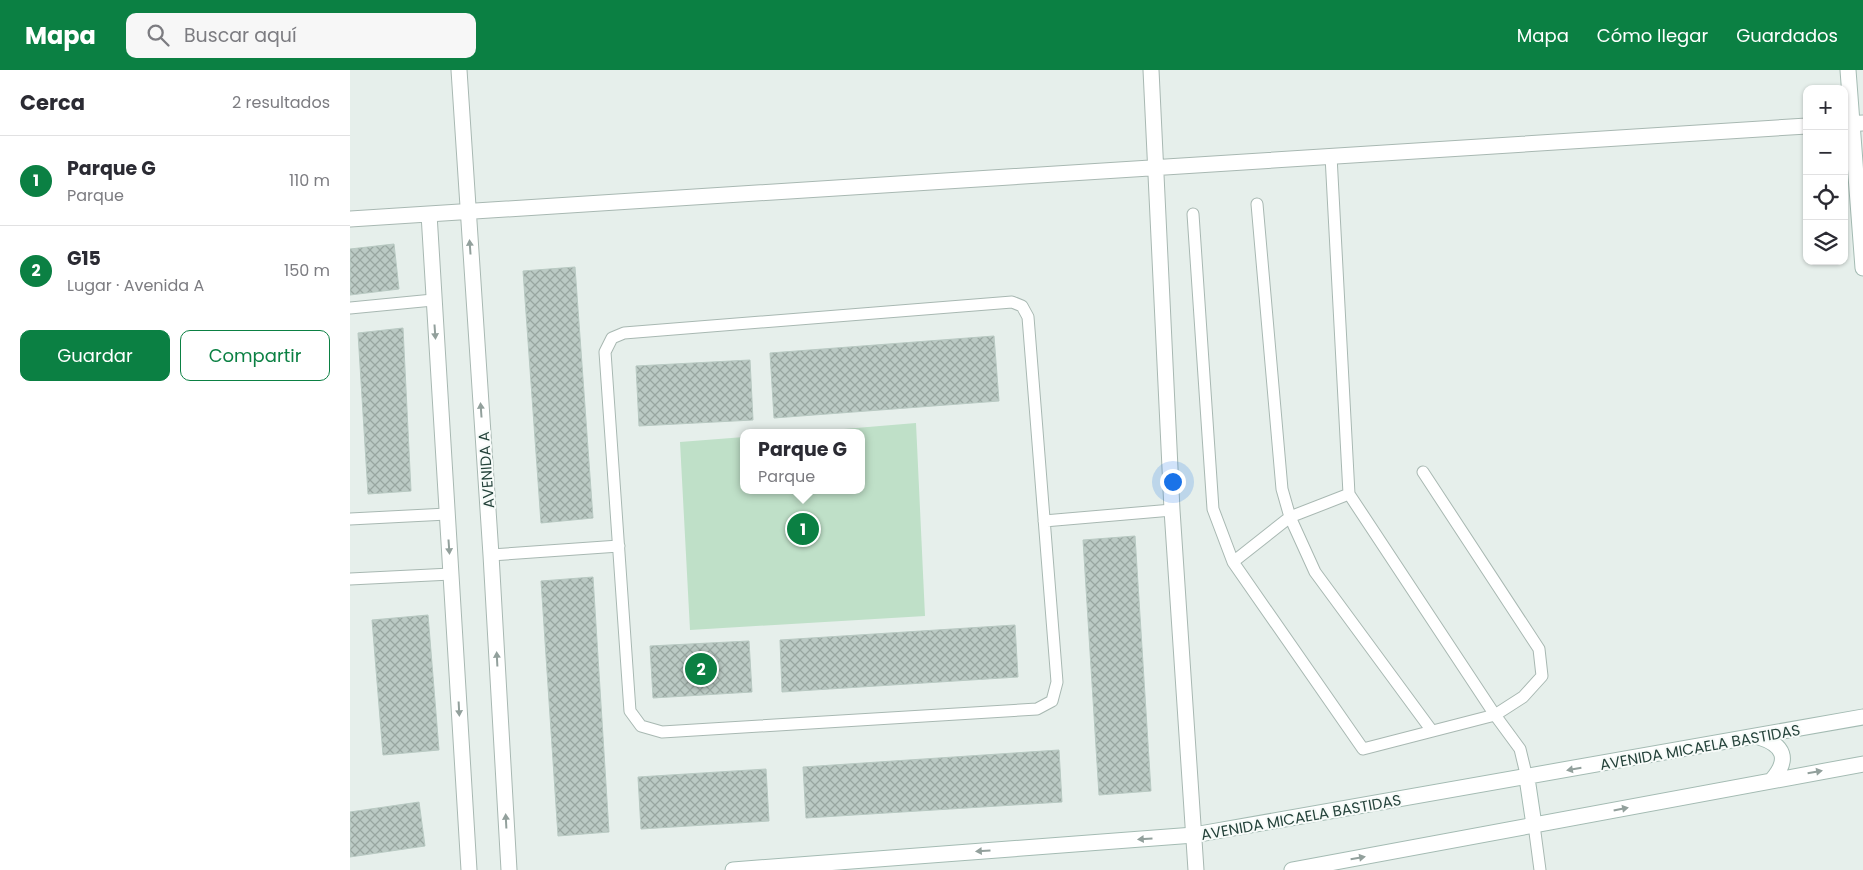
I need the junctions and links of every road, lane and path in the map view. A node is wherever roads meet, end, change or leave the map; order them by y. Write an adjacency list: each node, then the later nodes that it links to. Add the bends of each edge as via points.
1 (459, 70): 9 (street, AVENIDA A)
2 (1151, 70): 7 (street)
3 (1848, 70): 4 (street)
4 (1853, 123): 13 (street)
5 (1803, 126): 6 (street)
6 (1331, 156): 7 (street); 17 (lane)
7 (1157, 167): 9 (street); 18 (street)
8 (1257, 204): 20 (lane, via 1282,489)
9 (468, 211): 10 (street); 24 (street, AVENIDA A, one-way to 9)
10 (429, 214): 12 (street); 14 (street)
11 (1193, 214): 25 (lane, via 1213,509)
12 (350, 219)
13 (1863, 268)
14 (433, 300): 15 (lane); 19 (street, one-way to 19)
15 (350, 308)
16 (1423, 472): 28 (lane, via 1539,648 1542,676 1523,697)
17 (1349, 494): 20 (lane); 28 (lane)
18 (1172, 510): 22 (lane); 36 (street)
19 (447, 514): 21 (lane); 26 (street, one-way to 26)
20 (1290, 517): 25 (lane); 30 (lane, via 1314,572)
21 (350, 519)
22 (1044, 521): 23 (lane, via 1058,682 1052,701 1036,709 662,732 641,726 630,711); 23 (lane, via 1028,317 1022,306 1012,302 624,333 612,338 605,352)
23 (618, 546): 24 (lane)
24 (491, 555): 39 (street, AVENIDA A, one-way to 24)
25 (1233, 562): 30 (lane, via 1363,749)
26 (451, 574): 27 (lane); 38 (street, one-way to 38)
27 (350, 579)
28 (1495, 715): 30 (lane); 33 (lane, via 1520,749)
29 (1863, 717): 31 (street, AVENIDA MICAELA BASTIDAS)
30 (1432, 731)
31 (1759, 737): 33 (street, AVENIDA MICAELA BASTIDAS, one-way to 33); 34 (street, via 1773,742 1780,749 1783,759)
32 (1863, 764): 34 (street, one-way to 32)
33 (1527, 778): 35 (street); 36 (street, AVENIDA MICAELA BASTIDAS)
34 (1772, 780): 35 (street, one-way to 34)
35 (1534, 825): 42 (street, one-way to 35); 43 (lane)
36 (1194, 835): 37 (street, AVENIDA MICAELA BASTIDAS, one-way to 37); 41 (street)
37 (846, 866): 40 (street, AVENIDA MICAELA BASTIDAS)
38 (469, 870)
39 (509, 870)
40 (733, 870)
41 (1196, 870)
42 (1292, 870)
43 (1540, 870)

